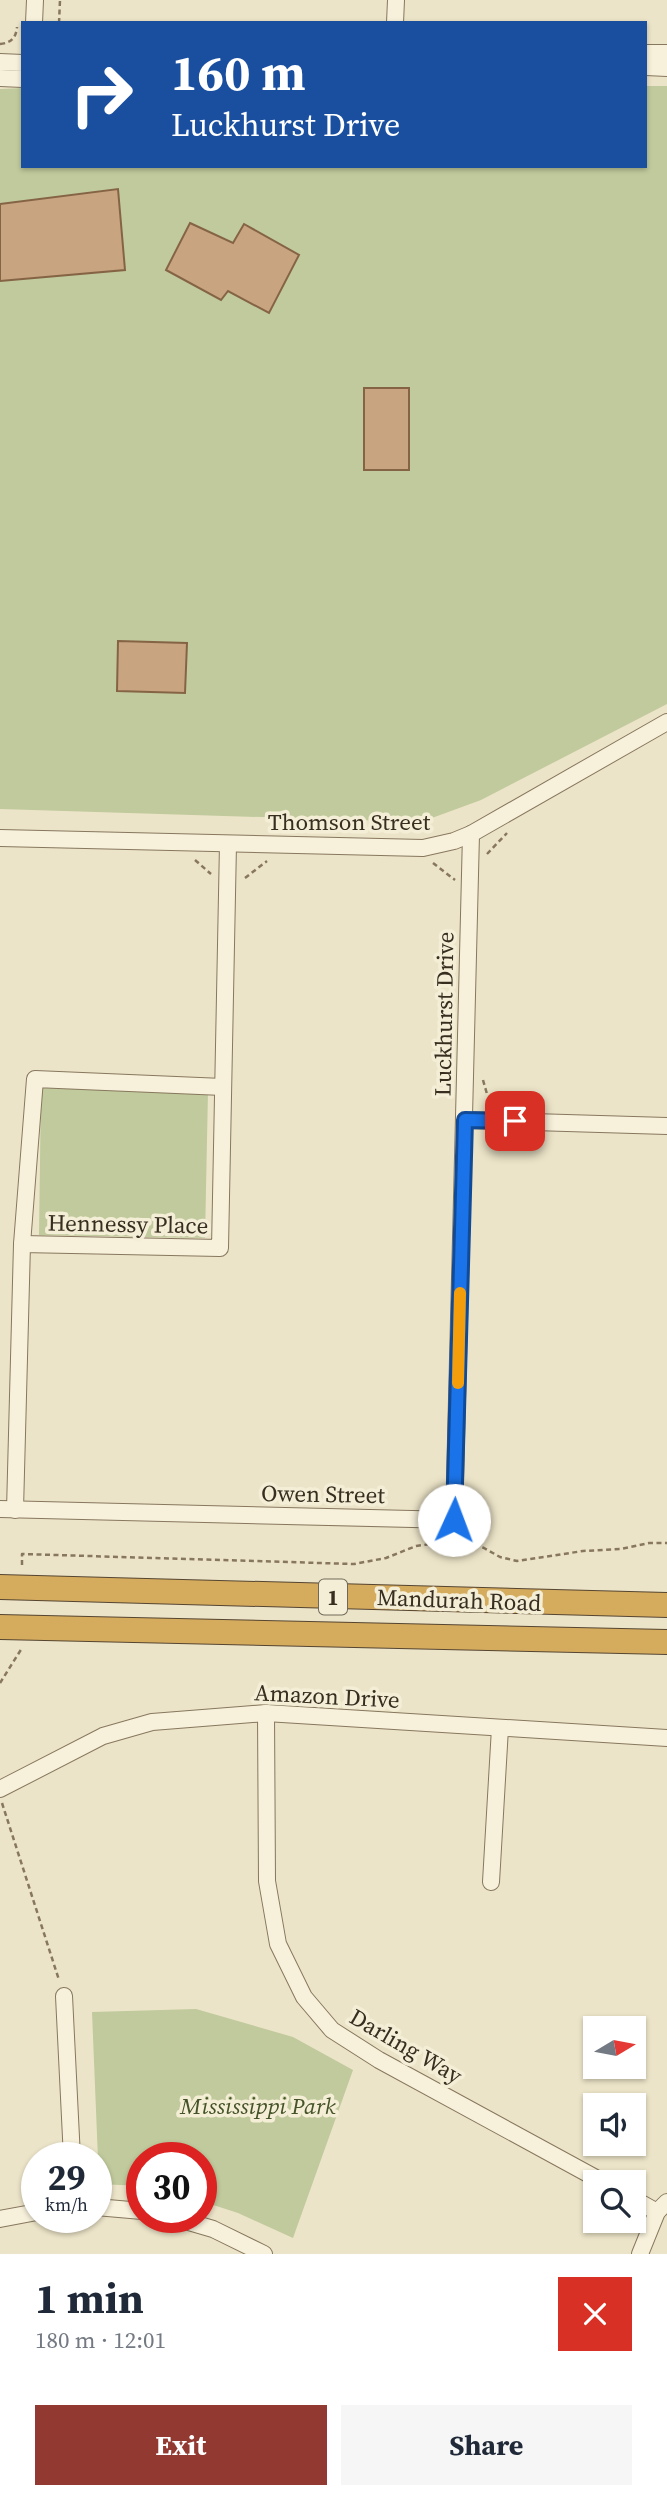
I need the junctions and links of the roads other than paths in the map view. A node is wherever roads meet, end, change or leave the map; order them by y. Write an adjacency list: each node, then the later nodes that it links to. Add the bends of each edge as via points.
1 (35, 0): 3 (street)
2 (396, 0): 4 (street)
3 (34, 21)
4 (395, 21)
5 (647, 53): 6 (street)
6 (667, 53)
7 (0, 62): 8 (street)
8 (21, 63)
9 (647, 67): 10 (street)
10 (667, 68)
11 (0, 78): 12 (street)
12 (21, 79)
13 (667, 722): 14 (street, Thomson Street)
14 (471, 834): 16 (street, Thomson Street, via 423,848); 18 (street, Luckhurst Drive)
15 (0, 838): 16 (street, Thomson Street)
16 (228, 845): 17 (street, Hennessy Place)
17 (223, 1087): 20 (street, via 35,1079); 20 (street, Hennessy Place, via 220,1248)
18 (465, 1120): 19 (street, Luckhurst Drive); 21 (street, Owen Street, via 454,1520)
19 (667, 1126)
20 (22, 1244): 21 (street, Hennessy Place)
21 (7, 1510)
22 (10, 1588): 23 (highway, Mandurah Road / 1)
23 (667, 1605)
24 (0, 1627): 25 (highway, Mandurah Road / 1)
25 (667, 1642)
26 (266, 1713): 27 (street, Amazon Drive); 29 (street, Amazon Drive, via 152,1722 103,1736); 33 (street, Darling Way, via 267,1881 278,1944 304,1997 332,2030 379,2060)
27 (500, 1728): 28 (street, Amazon Drive); 30 (street)
28 (667, 1738)
29 (0, 1789)
30 (491, 1882)
31 (64, 1996): 32 (street)
32 (71, 2142)
33 (583, 2171)
34 (662, 2207): 39 (street)
35 (21, 2215): 36 (street)
36 (0, 2219)
37 (217, 2231): 38 (street)
38 (264, 2254)
39 (640, 2254)

